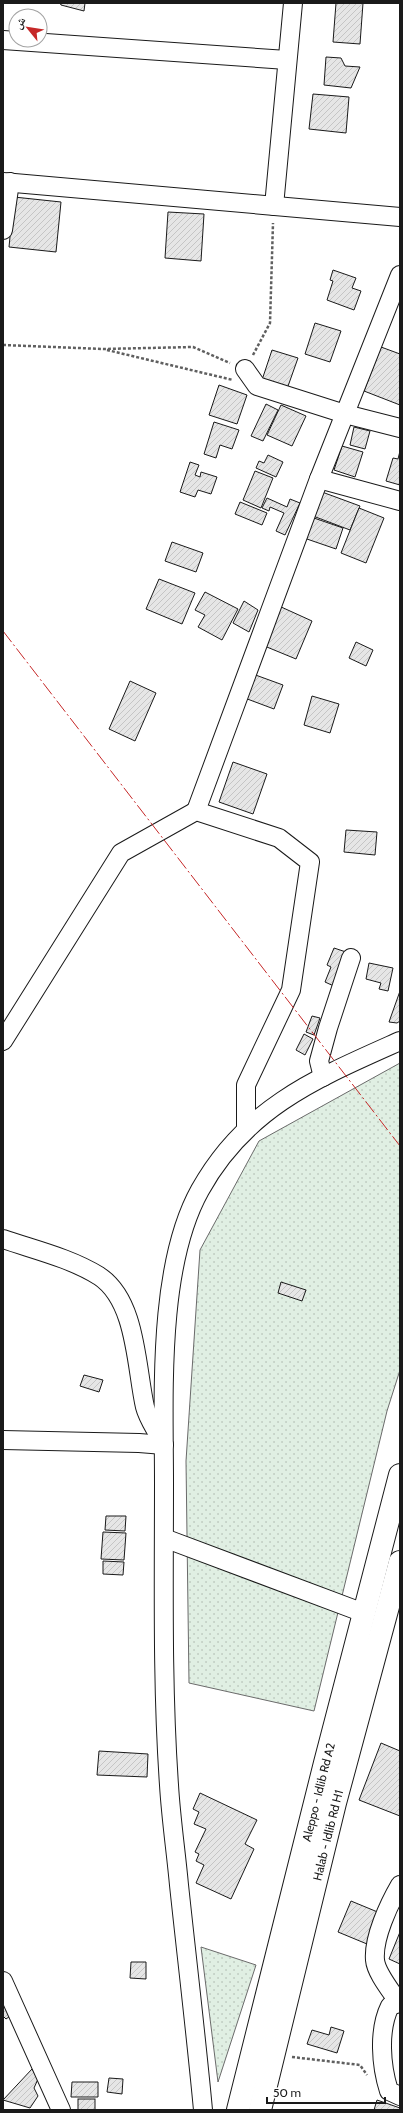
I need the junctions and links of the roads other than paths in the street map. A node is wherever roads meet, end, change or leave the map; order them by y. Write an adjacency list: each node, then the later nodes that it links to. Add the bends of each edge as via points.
1 (293, 3): 3 (street)
2 (3, 40): 3 (street)
3 (288, 60): 5 (street)
4 (7, 182): 5 (street); 7 (street)
5 (274, 206): 6 (street)
6 (400, 217)
7 (3, 230)
8 (400, 275): 10 (street)
9 (245, 370): 10 (street, via 257,386)
10 (345, 414): 11 (street); 12 (street)
11 (400, 428)
12 (319, 479): 13 (street); 14 (street)
13 (400, 501)
14 (196, 811): 16 (street, via 121,853); 19 (street, via 279,838 310,862 291,990 246,1085)
15 (351, 958): 18 (street, via 319,1061)
16 (3, 1041)
17 (400, 1041): 18 (street)
18 (323, 1077): 19 (street, via 289,1096)
19 (246, 1128): 22 (street, via 226,1150 198,1192 178,1245 172,1275 165,1348)
20 (3, 1239): 22 (street, via 82,1266 110,1285 131,1330 145,1409)
21 (4, 1444): 22 (street)
22 (164, 1445): 24 (street)
23 (400, 1475): 26 (highway, Aleppo - Idlib Rd A2)
24 (164, 1538): 26 (street); 31 (street, via 169,1786)
25 (400, 1562): 33 (highway, Halab - Idlib Rd H1, via 335,1803)
26 (364, 1614): 32 (highway, Aleppo - Idlib Rd A2)
27 (400, 1885): 29 (street, via 380,1929 375,1961 399,2003 390,2006 383,2030 383,2072)
28 (3, 1981): 30 (street)
29 (395, 2093)
30 (61, 2110)
31 (203, 2110)
32 (238, 2110)
33 (260, 2110)

